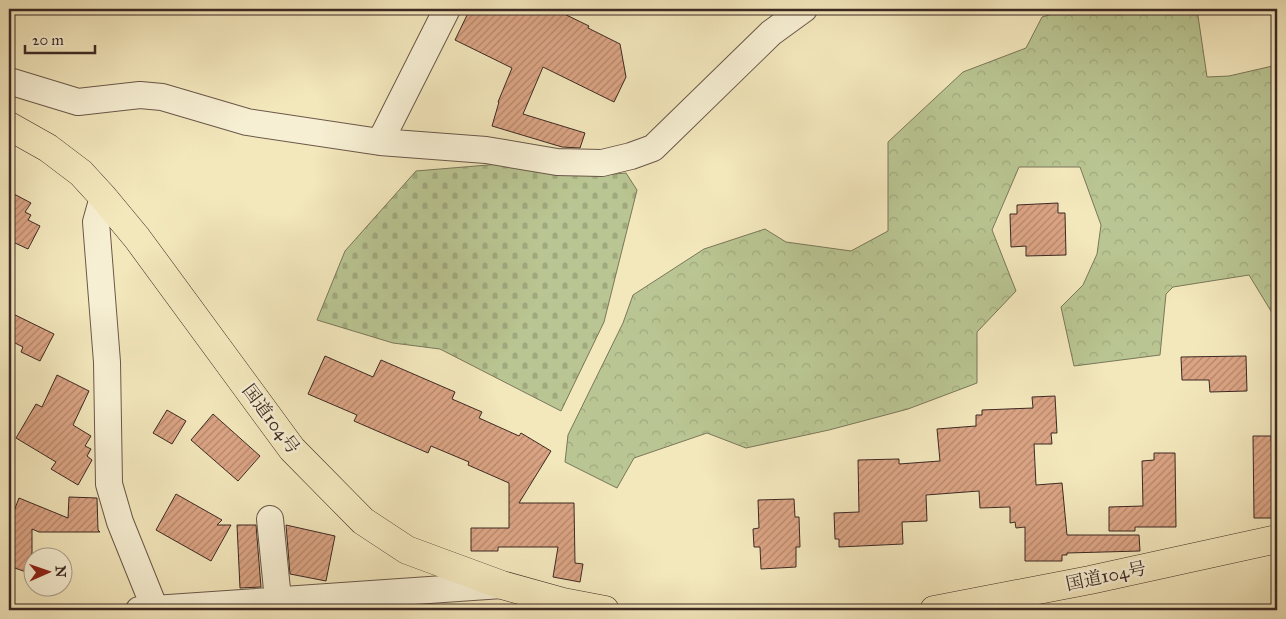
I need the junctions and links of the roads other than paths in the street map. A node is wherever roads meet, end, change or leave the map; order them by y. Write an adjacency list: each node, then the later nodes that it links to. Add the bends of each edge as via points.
1 (446, 9): 5 (street)
2 (804, 9): 5 (street, via 771,32 653,148 631,156 602,163 557,162 486,150)
3 (9, 81): 5 (street, via 78,102 140,95 162,97 247,122)
4 (9, 126): 6 (highway, 国道104号, via 48,148)
5 (380, 142)
6 (103, 197): 9 (highway, 国道104号, via 137,238 292,449 363,521 407,550); 11 (street, via 96,222 107,362 109,484)
7 (270, 519): 10 (street)
8 (1277, 539): 13 (highway, 国道104号)
9 (502, 585): 10 (street); 12 (highway, 国道104号)
10 (278, 605): 11 (street)
11 (145, 610)
12 (605, 610)
13 (934, 610)

